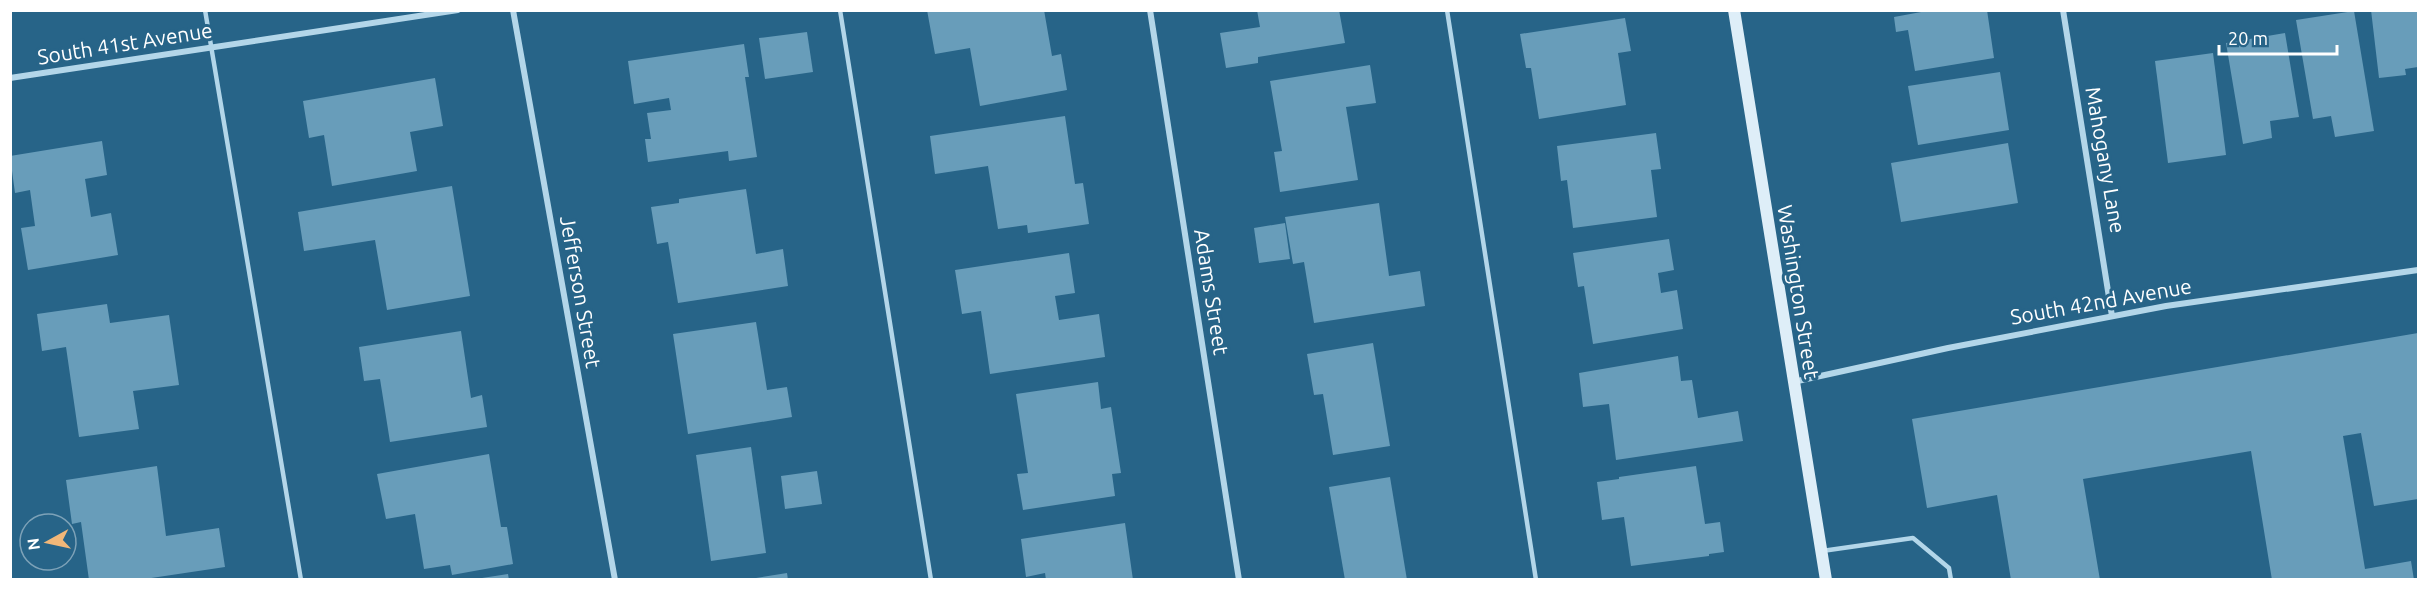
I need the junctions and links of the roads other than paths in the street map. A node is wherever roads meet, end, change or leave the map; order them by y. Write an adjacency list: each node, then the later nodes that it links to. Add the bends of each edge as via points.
1 (206, 10): 9 (lane)
2 (458, 10): 9 (street, South 41st Avenue)
3 (513, 10): 16 (street, Jefferson Street)
4 (840, 10): 17 (lane)
5 (1150, 10): 18 (street, Adams Street)
6 (1447, 10): 19 (lane)
7 (1734, 10): 13 (street, Washington Street)
8 (2062, 10): 12 (street, Mahogany Lane)
9 (212, 48): 10 (street, South 41st Avenue); 15 (lane)
10 (10, 78)
11 (2418, 270): 12 (street, South 42nd Avenue)
12 (2112, 316): 13 (street, South 42nd Avenue)
13 (1793, 382): 14 (street, Washington Street)
14 (1821, 551): 20 (street, Washington Street); 21 (lane, via 1913,538 1949,568)
15 (301, 579)
16 (615, 579)
17 (931, 579)
18 (1239, 579)
19 (1536, 579)
20 (1826, 579)
21 (1951, 579)

